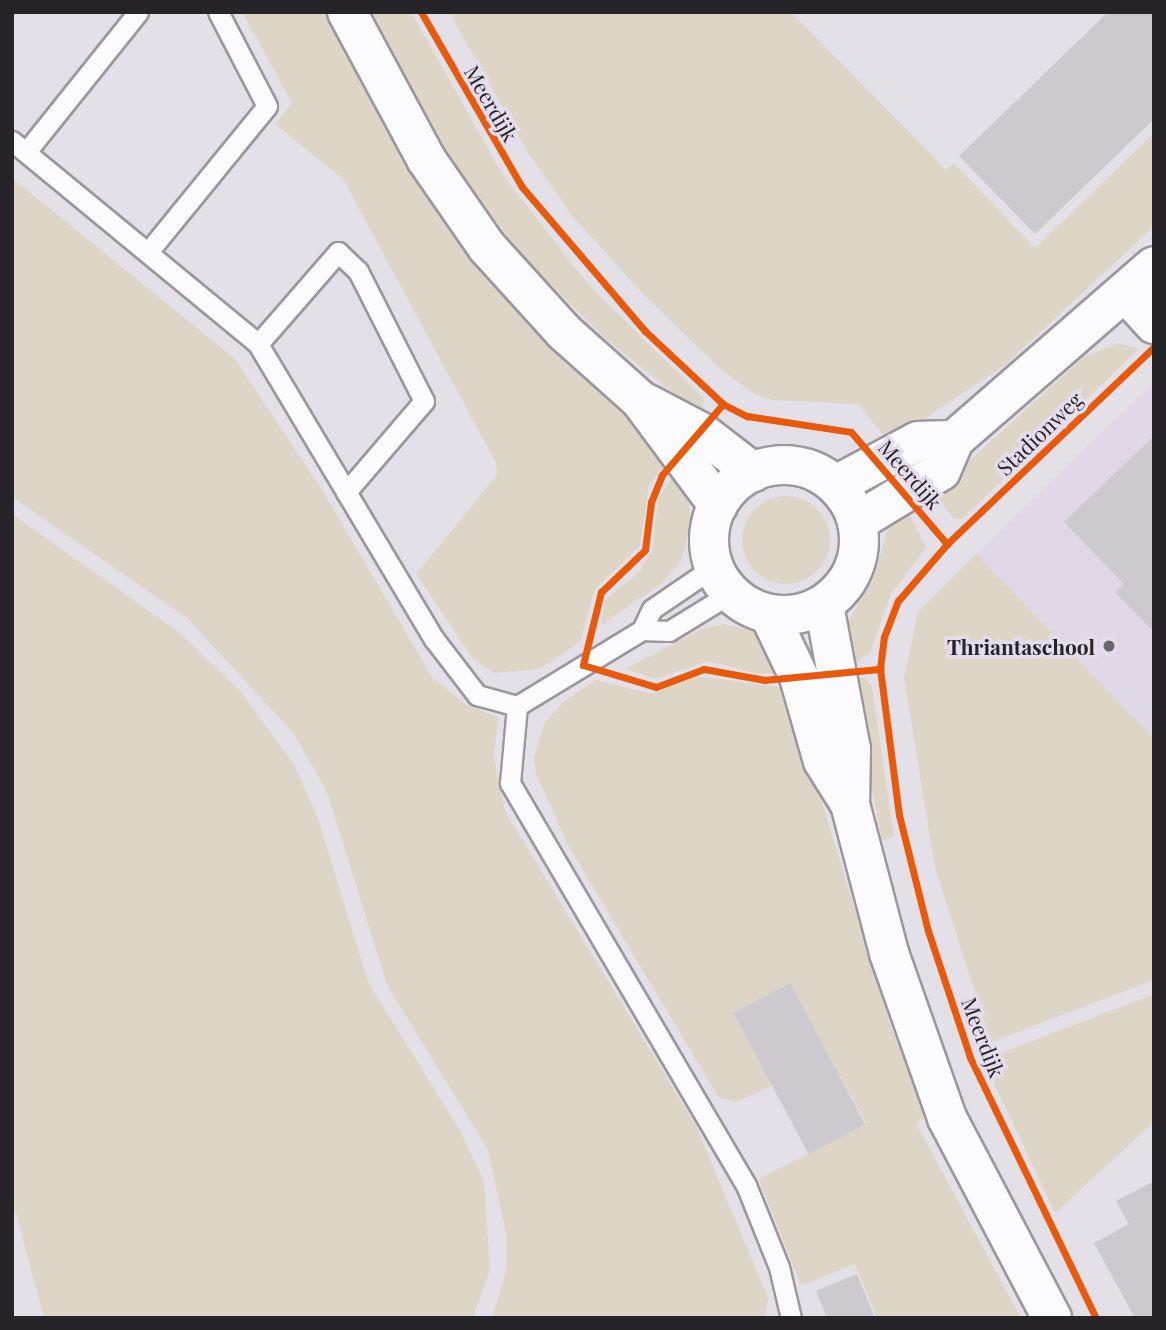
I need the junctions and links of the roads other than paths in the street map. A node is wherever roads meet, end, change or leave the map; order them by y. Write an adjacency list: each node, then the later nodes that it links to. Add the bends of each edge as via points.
1 (138, 12): 4 (lane)
2 (218, 12): 5 (lane, via 267,106)
3 (347, 12): 10 (street, via 426,159 487,247 564,332)
4 (19, 146): 5 (lane)
5 (148, 252): 9 (lane)
6 (1154, 266): 7 (street)
7 (1126, 293): 8 (street); 11 (street)
8 (1154, 324)
9 (258, 344): 14 (lane); 14 (lane, via 338,252 358,271 424,401)
10 (640, 400): 12 (street, via 701,432); 15 (street)
11 (954, 440): 13 (street, via 918,440); 16 (street, via 941,471)
12 (753, 472): 13 (street, via 796,466); 15 (street)
13 (836, 485): 16 (street)
14 (346, 492): 21 (lane, via 434,639 477,695)
15 (718, 505): 17 (street, via 710,536)
16 (858, 522): 18 (street, via 857,560 844,586)
17 (722, 580): 19 (street); 20 (lane, via 652,609); 20 (lane, via 669,631)
18 (824, 605): 19 (street, via 797,615); 22 (street, via 851,749)
19 (769, 614): 22 (street, via 799,677 823,761)
20 (642, 630): 21 (lane)
21 (517, 706): 23 (lane, via 510,783 746,1185 779,1266)
22 (850, 804): 24 (street, via 889,953 947,1118)
23 (791, 1318)
24 (1052, 1318)

